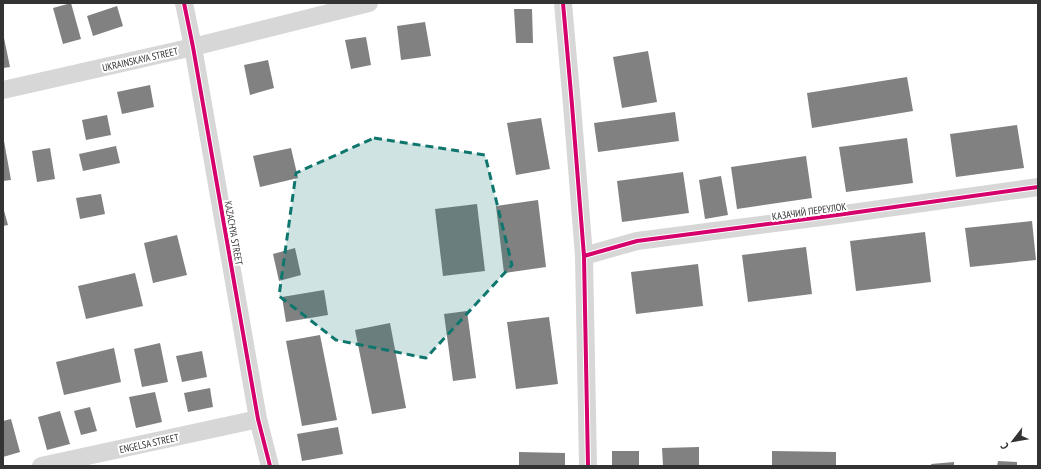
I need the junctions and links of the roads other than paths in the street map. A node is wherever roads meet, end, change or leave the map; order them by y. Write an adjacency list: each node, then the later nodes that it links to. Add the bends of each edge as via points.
1 (184, 3): 4 (street, KAZACHYA STREET)
2 (369, 3): 4 (street, UKRAINSKAYA STREET)
3 (563, 3): 7 (street)
4 (193, 47): 5 (street, UKRAINSKAYA STREET); 8 (street, KAZACHYA STREET)
5 (3, 90)
6 (1038, 187): 7 (street, КАЗАЧИЙ ПЕРЕУЛОК, via 637,242)
7 (584, 256): 11 (street)
8 (258, 420): 9 (street, ENGELSA STREET); 10 (street, KAZACHYA STREET)
9 (41, 466)
10 (270, 466)
11 (588, 466)

